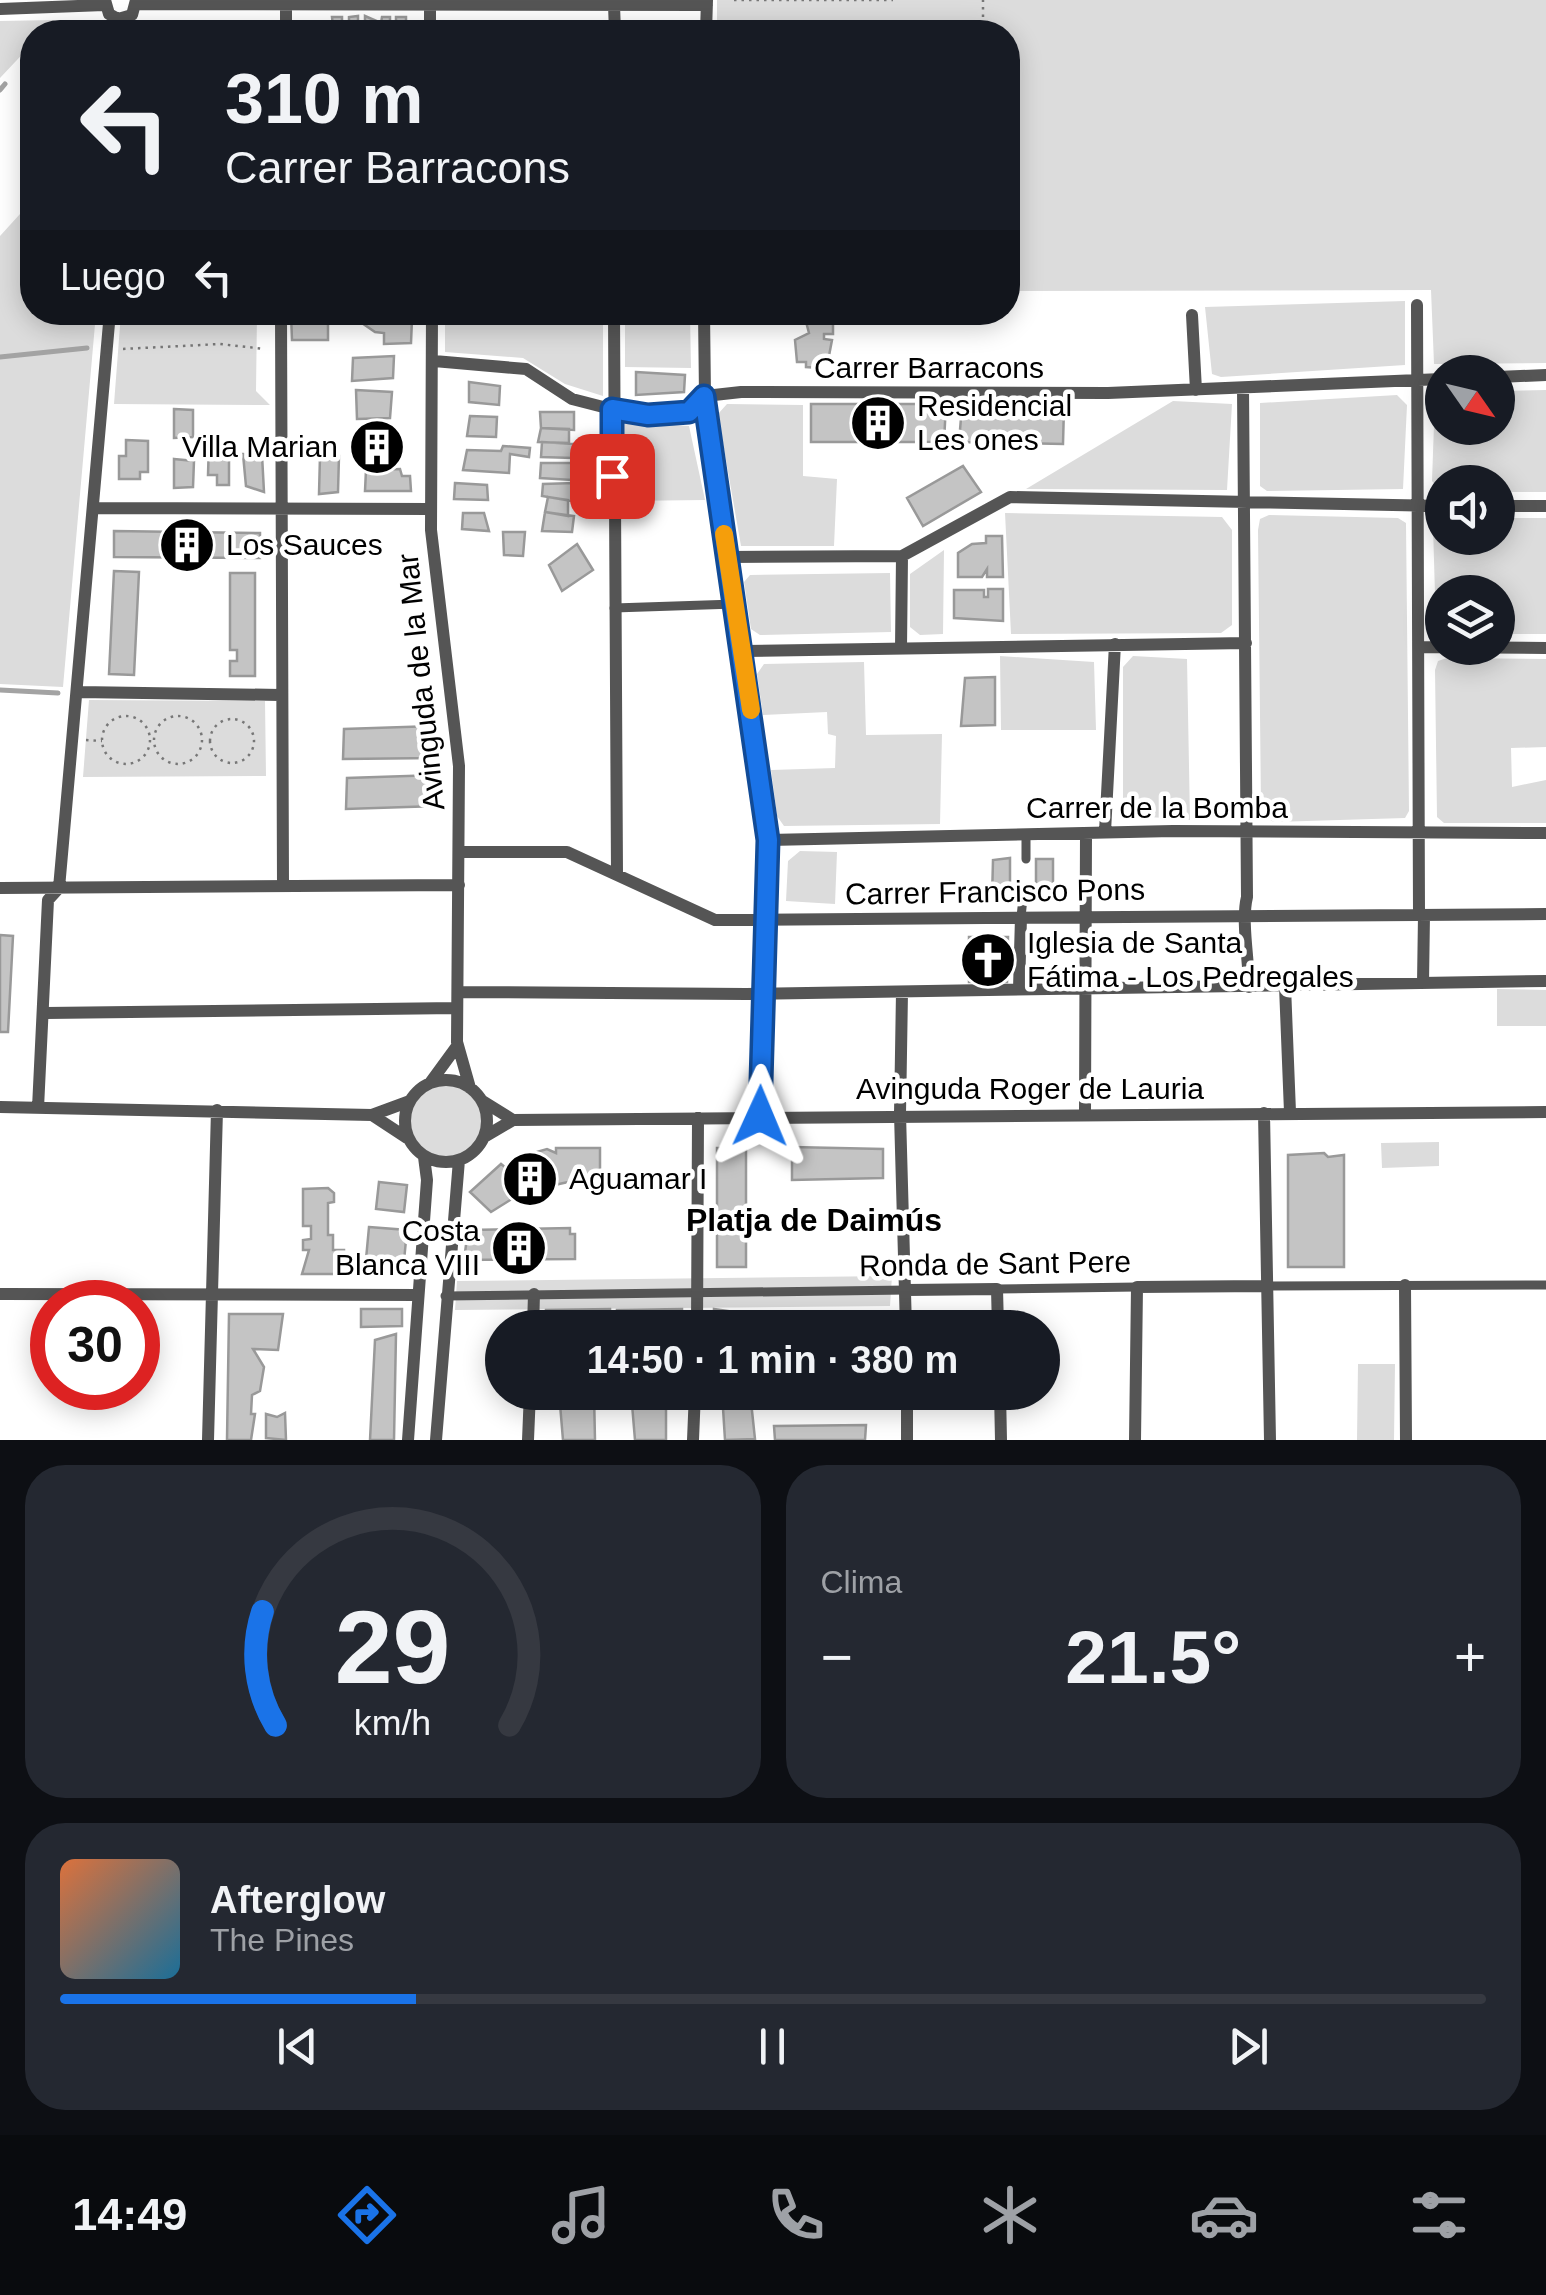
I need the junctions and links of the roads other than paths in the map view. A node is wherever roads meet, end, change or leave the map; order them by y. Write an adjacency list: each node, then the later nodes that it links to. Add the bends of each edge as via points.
1 (104, 2): 7 (street); 8 (street, via 113,18)
2 (136, 2): 5 (street); 8 (street)
3 (430, 2): 5 (street); 6 (street)
4 (707, 3): 6 (street)
5 (286, 4): 9 (street)
6 (614, 5): 10 (street)
7 (0, 9)
8 (128, 17)
9 (286, 20)
10 (614, 20)
11 (1417, 305): 21 (street)
12 (1192, 315): 24 (street)
13 (109, 325): 32 (street)
14 (281, 325): 33 (street)
15 (433, 325): 18 (street, Avinguda de la Mar)
16 (614, 325): 26 (street)
17 (704, 325): 25 (street)
18 (434, 362): 26 (street, Carrer Barracons, via 526,369 572,399); 34 (street, Avinguda de la Mar)
19 (1546, 375): 20 (street)
20 (1515, 376)
21 (1418, 380): 22 (street, Carrer Barracons); 23 (street, Carrer Barracons); 28 (street)
22 (1425, 380)
23 (1243, 388): 24 (street, Carrer Barracons); 27 (street)
24 (1196, 390): 25 (street, Carrer Barracons)
25 (704, 396): 26 (street, Carrer Barracons, via 689,412); 36 (street)
26 (612, 409): 38 (street)
27 (1245, 505): 28 (street); 35 (street, via 1010,497); 39 (street)
28 (1420, 506): 29 (street); 41 (street)
29 (1425, 506)
30 (1515, 506): 31 (street)
31 (1546, 506)
32 (95, 508): 33 (street); 45 (street)
33 (282, 509): 34 (street); 46 (street)
34 (430, 509): 54 (street, Avinguda de la Mar, via 455,709)
35 (902, 556): 36 (street); 42 (street)
36 (727, 557): 37 (street)
37 (735, 604): 38 (street); 44 (street)
38 (614, 608): 56 (street)
39 (1246, 643): 40 (street); 49 (street)
40 (1114, 644): 42 (street); 48 (street)
41 (1419, 647): 43 (street); 47 (street)
42 (901, 648): 44 (street)
43 (1546, 648)
44 (744, 651): 53 (street)
45 (79, 692): 46 (street); 60 (street)
46 (280, 696): 57 (street)
47 (1419, 830): 49 (street, Carrer de la Bomba); 51 (street, Carrer de la Bomba); 64 (street)
48 (1104, 832): 49 (street, Carrer de la Bomba); 50 (street, Carrer de la Bomba)
49 (1248, 832): 62 (street)
50 (1086, 833): 52 (street, Carrer de la Bomba); 65 (street)
51 (1546, 833)
52 (1026, 834): 53 (street, Carrer de la Bomba); 55 (street)
53 (768, 840): 67 (street)
54 (460, 852): 56 (street, Carrer Francisco Pons, via 567,852); 58 (street, Avinguda de la Mar)
55 (1026, 859)
56 (618, 874): 67 (street, Carrer Francisco Pons, via 715,920)
57 (283, 884): 58 (street); 60 (street)
58 (459, 885): 74 (street, Avinguda de la Mar)
59 (0, 888): 60 (street)
60 (59, 888): 78 (street, via 48,900)
61 (1022, 898): 66 (street)
62 (1243, 913): 64 (street, Carrer Francisco Pons); 65 (street, Carrer Francisco Pons); 71 (street)
63 (1546, 914): 64 (street, Carrer Francisco Pons)
64 (1422, 915): 69 (street)
65 (1084, 916): 66 (street, Carrer Francisco Pons); 72 (street)
66 (1022, 917): 67 (street, Carrer Francisco Pons); 73 (street)
67 (763, 922): 76 (street)
68 (1546, 981): 69 (street)
69 (1423, 983): 70 (street)
70 (1284, 986): 71 (street); 87 (street)
71 (1250, 987): 72 (street)
72 (1086, 988): 73 (street); 89 (street)
73 (1019, 990): 75 (street)
74 (460, 992): 76 (street); 77 (street, Avinguda de la Mar)
75 (902, 992): 76 (street); 91 (street)
76 (762, 994): 93 (street)
77 (457, 1008): 78 (street); 79 (street, Avinguda de la Mar)
78 (46, 1013): 85 (street)
79 (457, 1046): 80 (street); 81 (street, Avinguda de la Mar)
80 (430, 1083): 81 (street, via 456,1081); 83 (street)
81 (470, 1088): 82 (street)
82 (481, 1100): 95 (street); 96 (street)
83 (410, 1101): 92 (street); 97 (street)
84 (0, 1107): 85 (street)
85 (38, 1108): 86 (street)
86 (217, 1110): 92 (street); 106 (street)
87 (1290, 1112): 88 (street, Avinguda Roger de Lauria); 90 (street, Avinguda Roger de Lauria)
88 (1546, 1112)
89 (1085, 1113): 90 (street, Avinguda Roger de Lauria); 91 (street, Avinguda Roger de Lauria)
90 (1264, 1113): 102 (street)
91 (900, 1114): 93 (street, Avinguda Roger de Lauria); 105 (street)
92 (372, 1115): 97 (street)
93 (760, 1116): 94 (street, Avinguda Roger de Lauria)
94 (698, 1118): 95 (street, Avinguda Roger de Lauria); 107 (street)
95 (514, 1120): 96 (street)
96 (484, 1137): 99 (street)
97 (408, 1138): 98 (street)
98 (424, 1157): 99 (street); 110 (street)
99 (459, 1160): 111 (street)
100 (1405, 1285): 101 (street, Ronda de Sant Pere); 102 (street, Ronda de Sant Pere); 129 (street)
101 (1546, 1285)
102 (1267, 1286): 103 (street, Ronda de Sant Pere); 128 (street)
103 (1136, 1287): 104 (street, Ronda de Sant Pere); 127 (street)
104 (997, 1289): 105 (street, Ronda de Sant Pere); 115 (street)
105 (908, 1290): 107 (street, Ronda de Sant Pere); 114 (street)
106 (212, 1292): 108 (street); 110 (street); 120 (street)
107 (698, 1293): 109 (street, Ronda de Sant Pere); 113 (street)
108 (0, 1294)
109 (534, 1294): 111 (street, Ronda de Sant Pere); 112 (street)
110 (418, 1295): 121 (street)
111 (445, 1296): 122 (street)
112 (533, 1310)
113 (698, 1310)
114 (907, 1310)
115 (998, 1310)
116 (529, 1410): 123 (street)
117 (694, 1410): 124 (street)
118 (907, 1410): 125 (street)
119 (1000, 1410): 126 (street)
120 (208, 1440)
121 (408, 1440)
122 (436, 1440)
123 (528, 1440)
124 (693, 1440)
125 (907, 1440)
126 (1001, 1440)
127 (1134, 1440)
128 (1270, 1440)
129 (1406, 1440)

